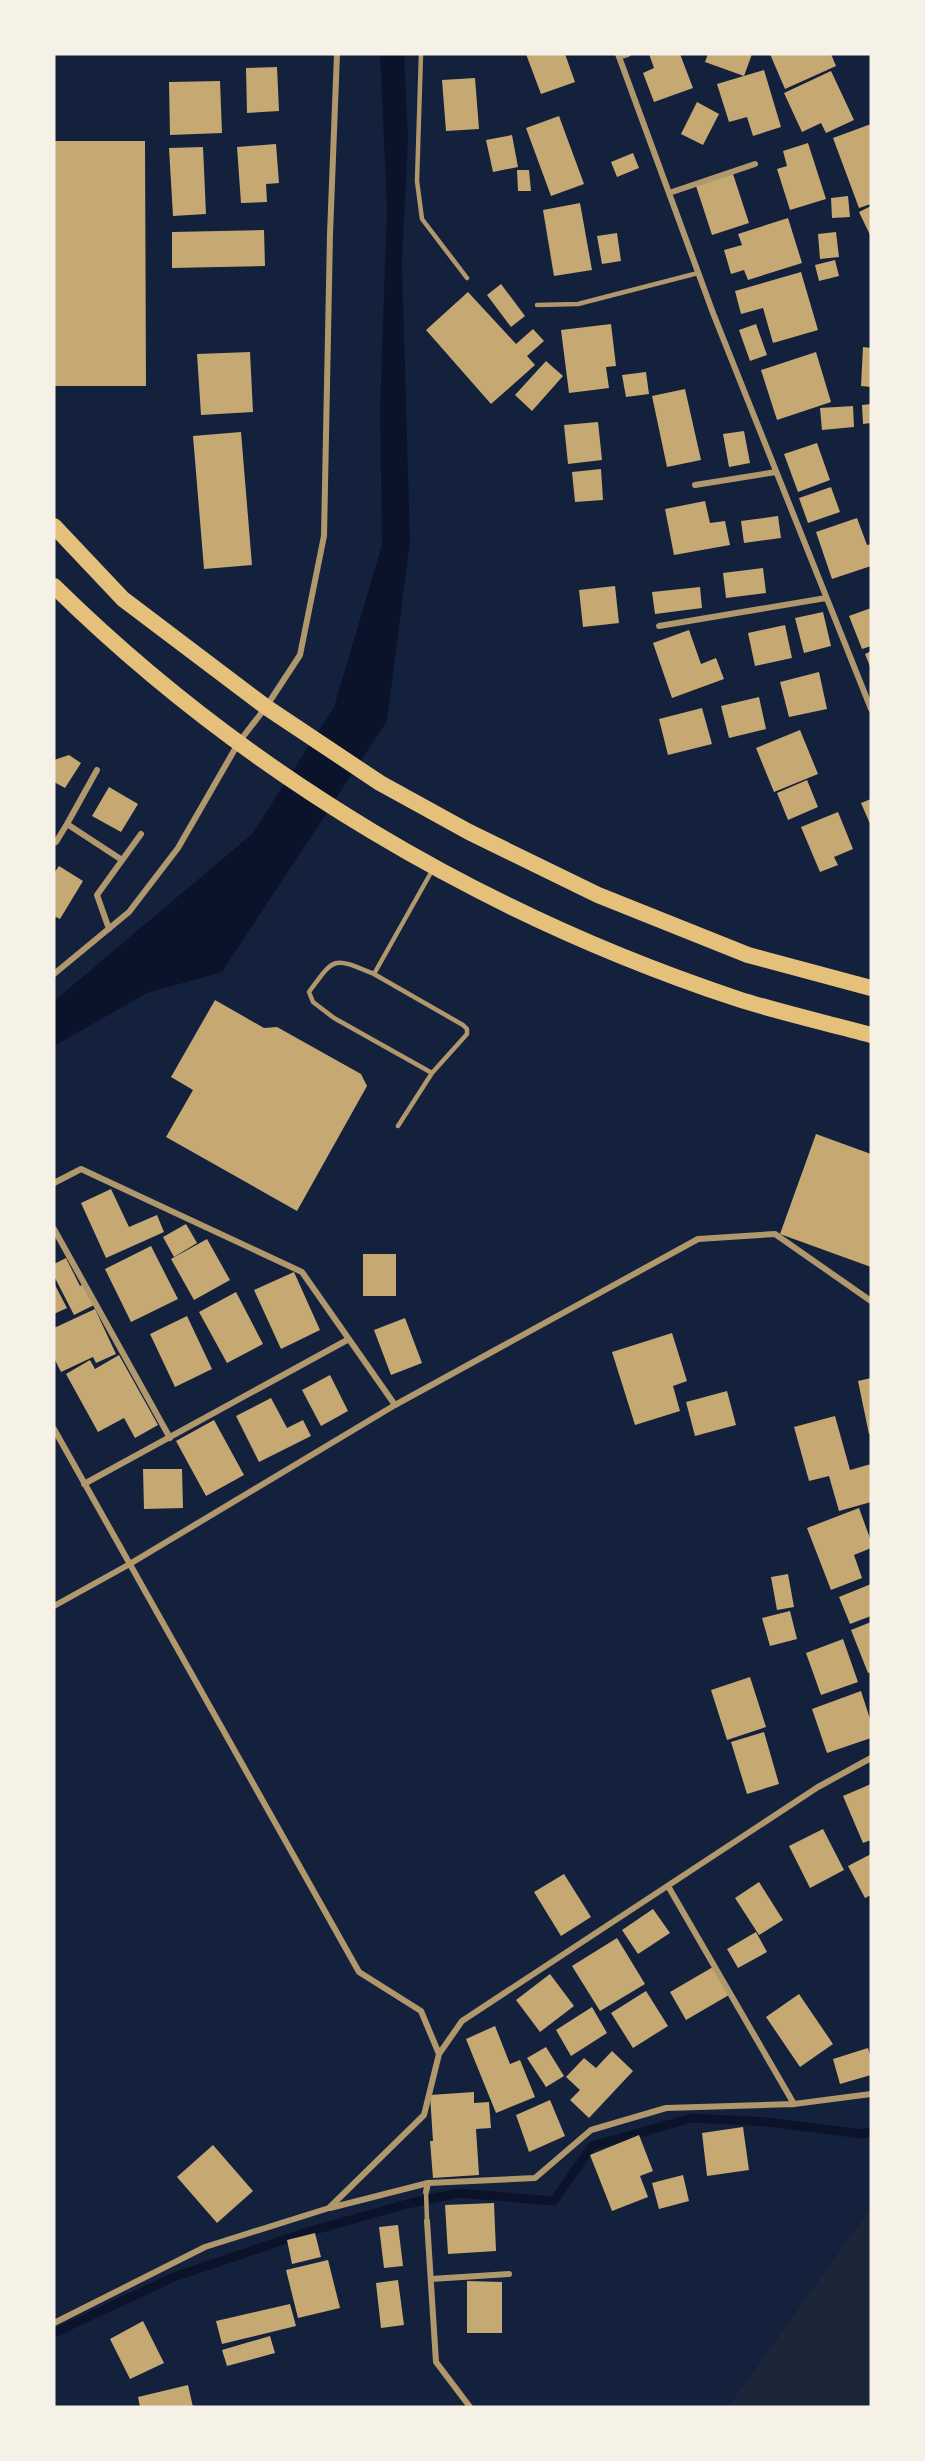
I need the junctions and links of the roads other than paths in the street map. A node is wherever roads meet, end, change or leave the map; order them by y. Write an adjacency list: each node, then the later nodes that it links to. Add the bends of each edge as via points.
1 (337, 54): 16 (street, via 324,536 300,655)
2 (421, 54): 8 (lane, via 417,181 422,219)
3 (628, 54): 4 (street)
4 (619, 56): 6 (street)
5 (755, 164): 6 (street)
6 (669, 193): 7 (street)
7 (698, 273): 9 (lane, via 578,304); 10 (street)
8 (466, 278)
9 (537, 305)
10 (776, 472): 11 (street); 14 (street)
11 (695, 485)
12 (54, 526): 16 (highway, via 123,599)
13 (54, 586): 18 (highway, via 151,675)
14 (826, 598): 15 (street); 17 (street)
15 (659, 626)
16 (266, 707): 18 (street); 28 (highway, via 380,783 608,900 748,955)
17 (871, 709)
18 (239, 742): 24 (highway, via 357,822); 25 (street, via 178,849 129,912)
19 (98, 770): 20 (street)
20 (67, 824): 22 (street); 23 (street)
21 (141, 834): 23 (street)
22 (56, 842)
23 (122, 860): 25 (street, via 97,895)
24 (434, 866): 27 (lane); 29 (highway, via 614,953 739,999)
25 (109, 929): 26 (street)
26 (54, 974)
27 (374, 974): 30 (lane, via 467,1029); 30 (lane, via 345,962 334,962 309,992 312,1002 333,1018)
28 (871, 988)
29 (871, 1035)
30 (432, 1073): 31 (lane)
31 (398, 1126)
32 (54, 1183): 35 (street, via 81,1169 302,1272)
33 (54, 1229): 38 (street)
34 (871, 1301): 36 (street, via 775,1234 698,1239)
35 (349, 1339): 36 (street); 38 (street)
36 (394, 1405): 40 (street)
37 (54, 1429): 39 (street)
38 (170, 1438): 39 (street)
39 (84, 1484): 40 (street)
40 (128, 1565): 41 (street); 44 (street, via 358,1972 421,2011)
41 (54, 1606)
42 (871, 1758): 43 (street, via 818,1787)
43 (668, 1886): 44 (street, via 462,2021); 46 (street)
44 (439, 2054): 49 (street, via 424,2115)
45 (871, 2094): 46 (street)
46 (794, 2104): 47 (street, via 666,2108 591,2130 535,2178)
47 (428, 2183): 48 (street); 49 (street)
48 (426, 2192): 50 (lane)
49 (330, 2208): 53 (street, via 205,2247)
50 (427, 2221): 52 (street)
51 (509, 2274): 52 (street)
52 (431, 2279): 54 (street, via 436,2362)
53 (54, 2323)
54 (470, 2407)

